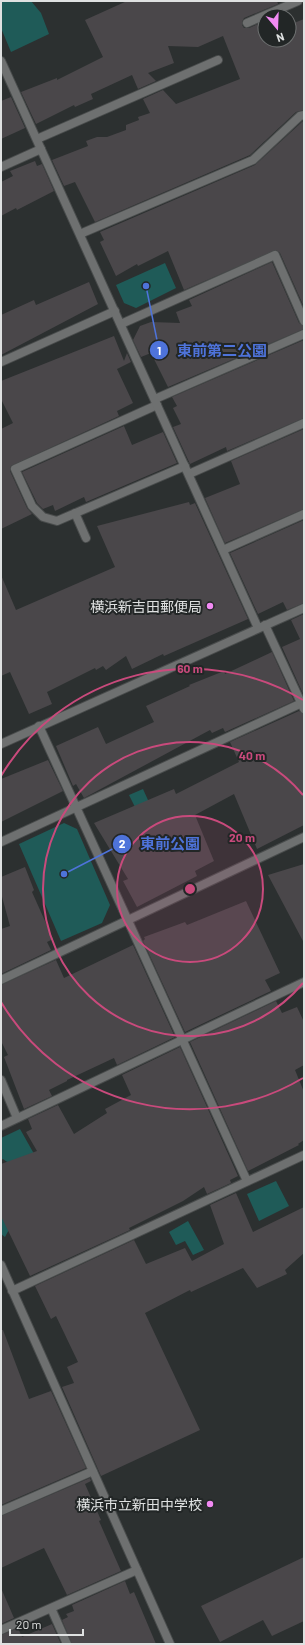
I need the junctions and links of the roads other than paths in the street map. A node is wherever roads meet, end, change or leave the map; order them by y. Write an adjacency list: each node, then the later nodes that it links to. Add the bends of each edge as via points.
1 (298, 1): 2 (street)
2 (248, 23)
3 (218, 60): 6 (street)
4 (2, 65): 6 (street)
5 (304, 115): 9 (street, via 254,160)
6 (37, 139): 7 (street)
7 (41, 149): 8 (street); 9 (street)
8 (1, 167)
9 (80, 234): 10 (street)
10 (115, 311): 12 (street); 14 (street)
11 (304, 321): 12 (street, via 274,255)
12 (121, 324): 15 (street)
13 (304, 334): 15 (street)
14 (1, 362)
15 (156, 402): 17 (street); 19 (street, via 15,469 32,506 43,517 57,521)
16 (304, 422): 18 (street)
17 (185, 466): 18 (street); 19 (street)
18 (189, 474): 22 (street)
19 (75, 513): 21 (street)
20 (304, 514): 22 (street)
21 (86, 538)
22 (223, 550): 24 (street)
23 (304, 608): 24 (street)
24 (262, 626): 25 (street); 26 (street)
25 (303, 704): 28 (street)
26 (39, 726): 27 (street); 28 (street)
27 (1, 744)
28 (76, 807): 30 (street); 31 (street)
29 (304, 837): 31 (street)
30 (1, 842)
31 (128, 920): 32 (street); 34 (street)
32 (1, 980)
33 (304, 982): 34 (street)
34 (182, 1040): 36 (street); 39 (street)
35 (1, 1080): 36 (street)
36 (17, 1118): 37 (street)
37 (1, 1126)
38 (304, 1155): 39 (street)
39 (247, 1181): 41 (street)
40 (1, 1265): 41 (street)
41 (12, 1291): 42 (street)
42 (93, 1471): 43 (street); 44 (street)
43 (1, 1511)
44 (137, 1570): 45 (street); 48 (street)
45 (51, 1608): 46 (street); 47 (street)
46 (1, 1630)
47 (67, 1644)
48 (170, 1644)

